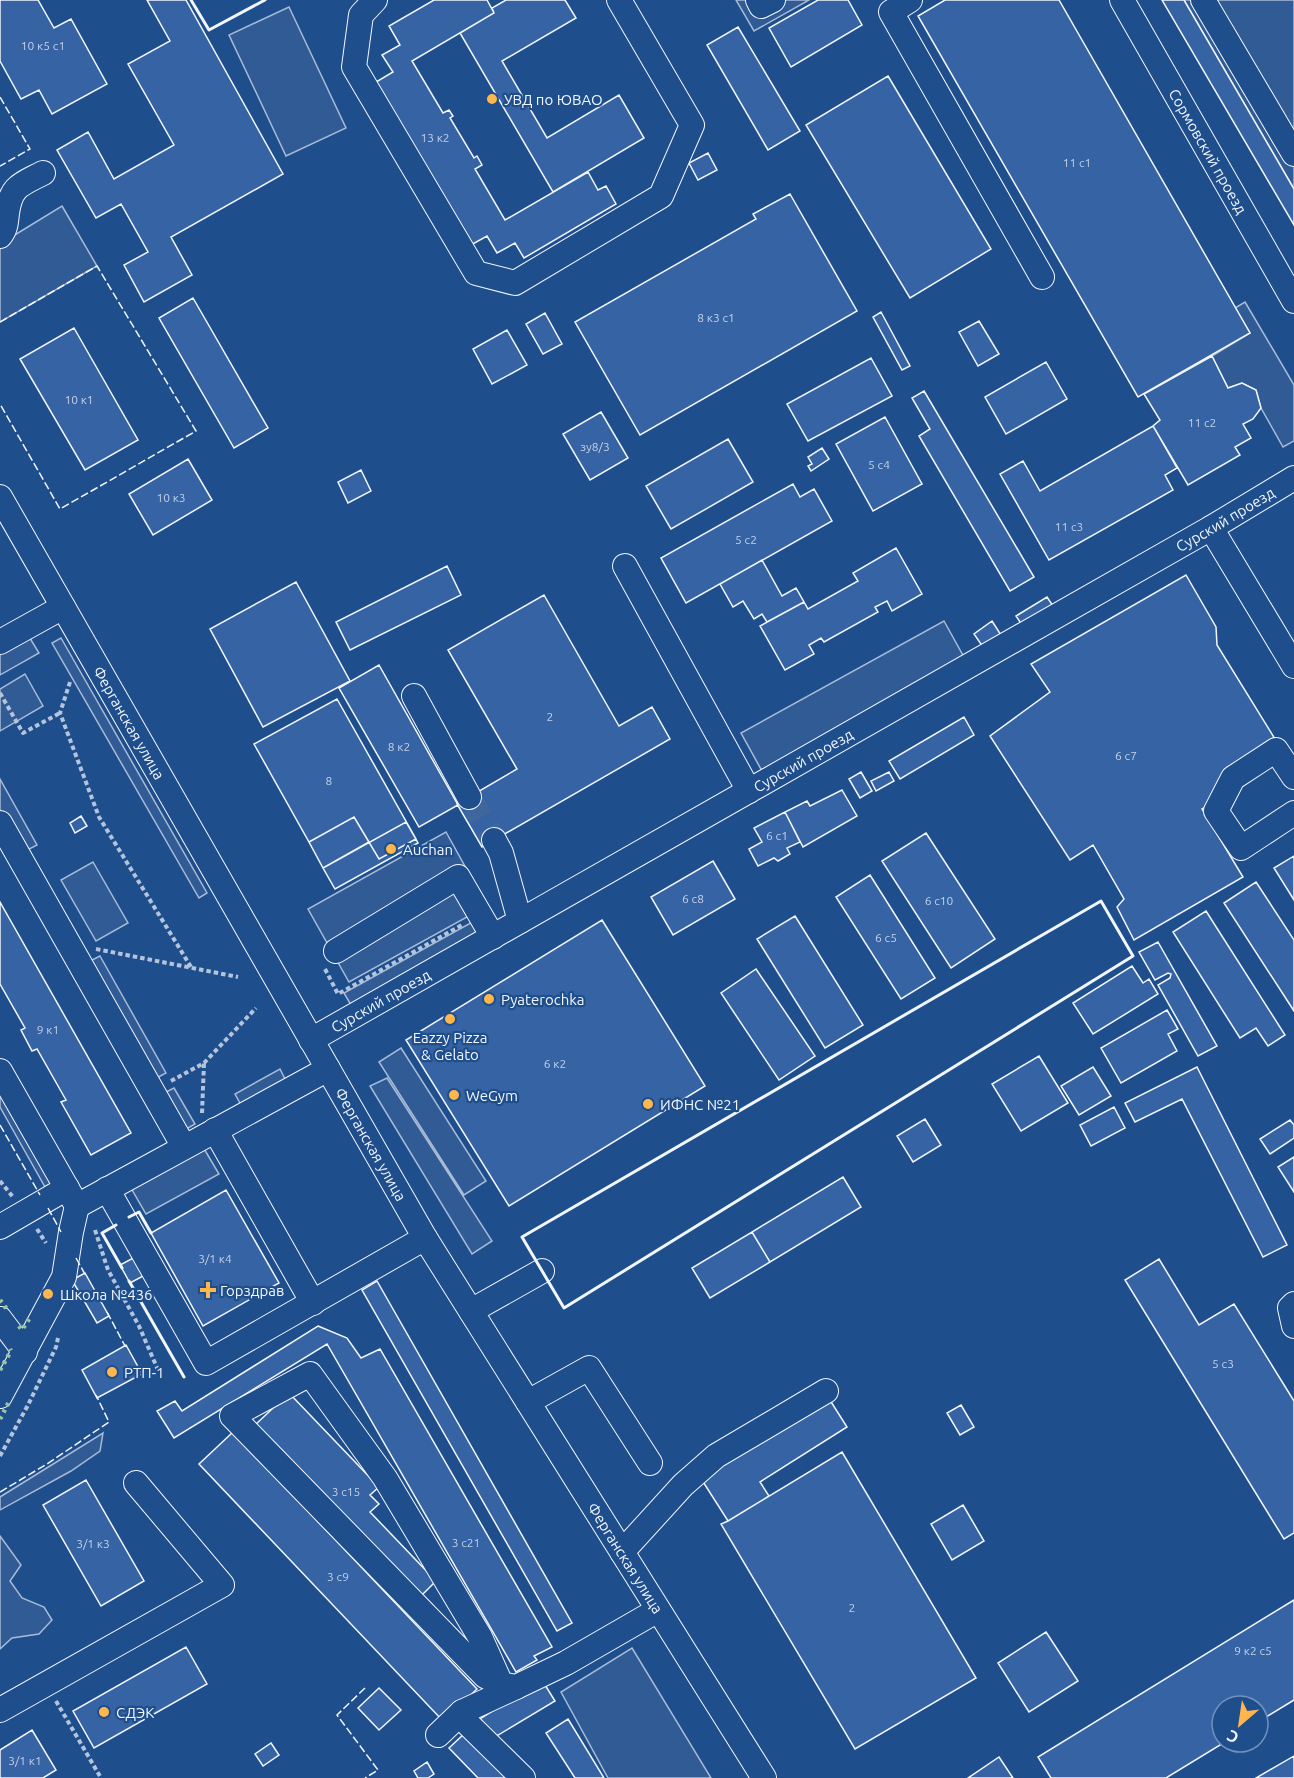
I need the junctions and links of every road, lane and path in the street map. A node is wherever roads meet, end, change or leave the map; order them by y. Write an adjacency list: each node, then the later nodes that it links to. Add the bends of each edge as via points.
1 (375, 0): 2 (street, via 361,15 354,67 476,273 516,282 661,196 692,125)
2 (620, 0)
3 (758, 0): 4 (street, via 761,6)
4 (772, 0)
5 (910, 0): 13 (street, via 891,12)
6 (1122, 0): 14 (street, Сормовский проезд)
7 (1203, 0): 8 (street)
8 (1287, 121): 9 (street)
9 (1294, 154)
10 (43, 173): 11 (street, via 21,185)
11 (5, 188): 12 (street, via 5,230)
12 (0, 236)
13 (1042, 277)
14 (1294, 301)
15 (1294, 478): 17 (street, Сурский проезд)
16 (0, 497): 19 (street, Ферганская улица)
17 (1211, 528): 21 (street); 27 (street, Сурский проезд)
18 (625, 566): 27 (street)
19 (63, 607): 20 (street); 39 (street, Ферганская улица)
20 (0, 642)
21 (1290, 652)
22 (70, 682): 25 (path)
23 (0, 693): 25 (path, via 23,733)
24 (414, 696): 28 (street)
25 (60, 713): 36 (path, via 99,817)
26 (1294, 777): 29 (street, via 1276,750 1233,778 1216,811 1241,848)
27 (749, 791): 32 (street, Сурский проезд)
28 (469, 797)
29 (1294, 813)
30 (0, 823): 34 (street)
31 (494, 840): 32 (street)
32 (520, 921): 33 (street, Сурский проезд)
33 (493, 937): 35 (street, via 458,877); 39 (street, Сурский проезд)
34 (69, 944): 36 (path); 43 (street)
35 (336, 951)
36 (191, 967): 37 (path)
37 (238, 977)
38 (256, 1008): 40 (path)
39 (311, 1040): 41 (street, Ферганская улица)
40 (204, 1063): 43 (path); 44 (path)
41 (328, 1069): 44 (street); 48 (street, Ферганская улица)
42 (0, 1071): 46 (street)
43 (152, 1091): 44 (street)
44 (199, 1139): 45 (street); 50 (street)
45 (107, 1189): 46 (street); 50 (street, via 206,1364)
46 (75, 1199): 47 (street); 55 (street, via 64,1278); 56 (path, via 92,1220 108,1270)
47 (0, 1227)
48 (425, 1238): 50 (street); 52 (street, Ферганская улица)
49 (542, 1271): 52 (street)
50 (313, 1303)
51 (1294, 1304): 54 (street, via 1290,1308)
52 (471, 1311): 59 (street, Ферганская улица)
53 (0, 1319): 55 (street)
54 (1294, 1326)
55 (25, 1352): 58 (street)
56 (158, 1370)
57 (826, 1391): 62 (street, via 716,1456 683,1485)
58 (0, 1396)
59 (528, 1402): 60 (street, via 589,1368); 62 (street, Ферганская улица)
60 (650, 1463)
61 (136, 1483): 64 (street, via 222,1586)
62 (622, 1552): 63 (street, Ферганская улица)
63 (658, 1610): 65 (street, via 566,1663); 69 (street, Ферганская улица)
64 (46, 1684): 66 (street); 70 (path)
65 (508, 1686): 65 (street, via 485,1676 232,1416 310,1374 385,1478); 67 (street)
66 (0, 1710)
67 (462, 1712): 68 (street); 71 (street, via 469,1725)
68 (438, 1735)
69 (762, 1777)
70 (101, 1778)
71 (523, 1778)

